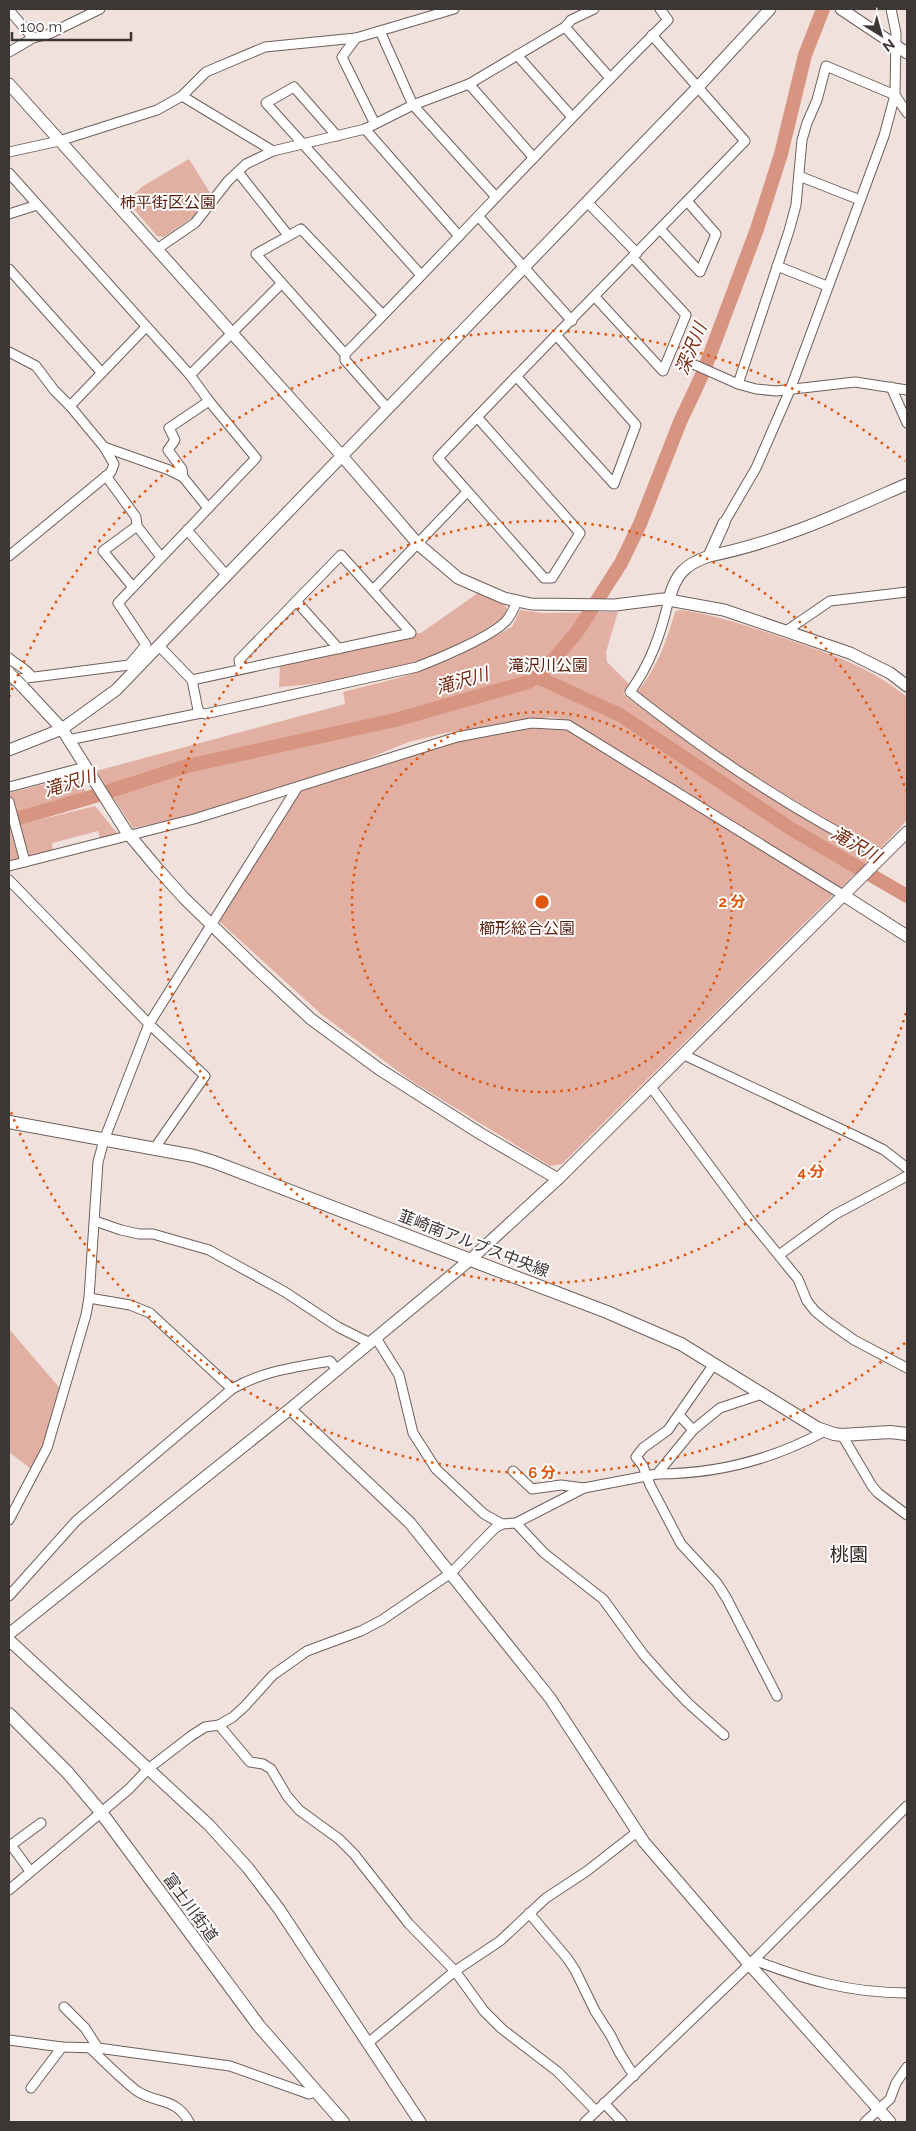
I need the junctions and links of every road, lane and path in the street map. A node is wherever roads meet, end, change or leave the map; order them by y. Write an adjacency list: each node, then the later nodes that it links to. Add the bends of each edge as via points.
1 (100, 9): 13 (street, via 49,34)
2 (454, 9): 9 (street)
3 (594, 9): 10 (street, via 571,20)
4 (660, 9): 12 (street, via 668,20)
5 (770, 9): 22 (street)
6 (842, 9): 15 (street)
7 (891, 9): 15 (street)
8 (9, 10): 13 (street)
9 (436, 11): 11 (street)
10 (565, 27): 18 (street); 19 (street)
11 (380, 31): 14 (street); 25 (street)
12 (652, 36): 19 (street); 22 (street)
13 (33, 38): 16 (street)
14 (356, 38): 24 (street, via 265,48 206,72); 28 (street, via 342,57)
15 (895, 45): 17 (street); 23 (street)
16 (9, 52)
17 (907, 53)
18 (517, 56): 21 (street); 27 (street)
19 (610, 78): 27 (street)
20 (9, 84): 31 (street)
21 (469, 84): 25 (street); 35 (street)
22 (698, 87): 41 (street, via 745,141); 42 (street)
23 (895, 94): 26 (street); 38 (street, via 826,66 817,100 806,123); 40 (street, via 884,136)
24 (182, 96): 31 (street, via 158,110); 33 (street)
25 (414, 105): 28 (street); 39 (street)
26 (907, 113)
27 (572, 117): 35 (street)
28 (375, 124): 29 (street)
29 (365, 129): 30 (street); 48 (street)
30 (337, 136): 32 (street); 32 (street, via 294,87 266,103)
31 (59, 141): 34 (street); 49 (street)
32 (303, 144): 33 (street); 54 (street)
33 (273, 151): 36 (street, via 246,164)
34 (9, 152)
35 (534, 158): 39 (street)
36 (238, 172): 47 (street); 49 (street, via 195,222)
37 (9, 173): 43 (street)
38 (799, 176): 40 (street); 51 (street, via 796,205)
39 (496, 197): 45 (street)
40 (860, 200): 56 (street)
41 (687, 201): 46 (street); 46 (street, via 716,234 700,272)
42 (586, 202): 50 (street); 52 (street)
43 (36, 205): 44 (street); 60 (street)
44 (9, 214)
45 (479, 217): 48 (street); 52 (street)
46 (660, 229): 50 (street)
47 (288, 235): 55 (street, via 256,254); 58 (street, via 301,229)
48 (459, 236): 54 (street)
49 (157, 249): 61 (street)
50 (635, 256): 57 (street); 57 (street, via 686,315 662,371)
51 (777, 266): 56 (street); 69 (street)
52 (523, 268): 59 (street); 75 (street)
53 (9, 269): 66 (street)
54 (422, 275): 58 (street)
55 (281, 284): 61 (street); 64 (street)
56 (827, 286): 71 (street)
57 (595, 297): 59 (street)
58 (383, 315): 64 (street)
59 (572, 321): 62 (street)
60 (146, 327): 66 (street); 67 (street)
61 (232, 333): 67 (street); 79 (street)
62 (556, 335): 68 (street); 68 (street, via 636,426 614,484)
63 (9, 352): 74 (street, via 36,366)
64 (345, 354): 75 (street, via 345,360)
65 (684, 360): 69 (street)
66 (102, 373): 74 (street)
67 (190, 375): 73 (street)
68 (516, 376): 76 (street)
69 (738, 384): 71 (street, via 776,391)
70 (891, 387): 71 (street, via 855,382); 72 (street); 77 (street)
71 (790, 390): 85 (street, via 756,468)
72 (907, 390)
73 (209, 401): 81 (street, via 169,428 175,440 168,450 182,470); 84 (street, via 256,458)
74 (70, 406): 78 (street)
75 (388, 409): 79 (street)
76 (477, 417): 83 (street, via 438,458); 83 (street, via 580,533 552,578 544,578)
77 (907, 423)
78 (104, 447): 80 (street, via 114,464); 81 (street)
79 (342, 456): 88 (street); 92 (street)
80 (106, 476): 86 (street, via 136,517); 89 (street)
81 (183, 477): 84 (street)
82 (907, 484): 90 (street, via 788,535 746,549)
83 (467, 492): 88 (street)
84 (208, 508): 87 (street)
85 (724, 523): 90 (street)
86 (137, 526): 91 (street); 93 (street, via 103,551)
87 (187, 530): 91 (street); 92 (street)
88 (418, 544): 94 (street); 98 (street, via 458,578)
89 (9, 556)
90 (708, 556): 96 (street, via 679,574)
91 (161, 557): 93 (street)
92 (227, 576): 100 (street)
93 (132, 586): 105 (street, via 118,603 146,645 129,665)
94 (373, 590): 97 (street, via 341,555); 101 (street, via 411,633)
95 (907, 592): 99 (street, via 830,601)
96 (669, 599): 98 (street, via 569,605); 99 (street, via 724,610); 119 (street, via 659,640 630,692 669,723 766,788)
97 (296, 601): 101 (street); 103 (street, via 239,660)
98 (517, 601): 109 (street, via 506,622 499,627 417,667)
99 (786, 632): 108 (street, via 869,661)
100 (159, 646): 107 (street); 110 (street, via 116,690)
101 (338, 649): 103 (street)
102 (9, 658): 105 (street)
103 (241, 669): 107 (street)
104 (9, 673): 110 (street, bridge)
105 (31, 676): 106 (street)
106 (9, 680)
107 (192, 680): 109 (street)
108 (907, 686)
109 (201, 713): 111 (street)
110 (62, 729): 111 (street); 112 (street)
111 (68, 740): 113 (street)
112 (9, 750)
113 (86, 770): 114 (street); 118 (street)
114 (9, 787)
115 (297, 788): 118 (street, via 185,821); 123 (street, via 457,737 531,723 568,725); 124 (street)
116 (9, 802): 120 (street)
117 (907, 832): 119 (street)
118 (128, 833): 120 (street); 124 (street)
119 (882, 857): 123 (street)
120 (25, 862): 121 (street)
121 (9, 866)
122 (9, 880): 126 (street)
123 (845, 893): 125 (street); 127 (street)
124 (210, 924): 126 (street); 134 (street, via 311,1019 379,1069)
125 (907, 936)
126 (149, 1024): 130 (street); 131 (street, via 205,1076)
127 (684, 1055): 128 (street); 132 (street, via 884,1150)
128 (651, 1088): 134 (street); 136 (street)
129 (9, 1122): 130 (main road, 韮崎南アルプス中央線)
130 (104, 1140): 131 (main road, 韮崎南アルプス中央線); 135 (street, via 98,1162)
131 (154, 1150): 137 (main road, 韮崎南アルプス中央線, via 214,1162)
132 (907, 1168)
133 (907, 1176): 136 (street, via 834,1215)
134 (558, 1179): 137 (street)
135 (95, 1221): 138 (street); 139 (street, via 209,1250 285,1292 338,1327)
136 (779, 1255): 141 (street, via 798,1279 807,1302 826,1321)
137 (472, 1259): 139 (street); 140 (main road, 韮崎南アルプス中央線, via 681,1344)
138 (89, 1298): 143 (street, via 130,1305 150,1313); 156 (street, via 47,1448)
139 (373, 1341): 142 (street); 158 (street, via 399,1375 414,1433 436,1469 484,1514)
140 (714, 1364): 144 (main road, 韮崎南アルプス中央線); 146 (street)
141 (907, 1368)
142 (337, 1370): 143 (street, via 330,1361 270,1372); 145 (street)
143 (232, 1389): 160 (street, via 76,1521)
144 (762, 1394): 147 (street, via 720,1408); 148 (main road, 韮崎南アルプス中央線)
145 (290, 1409): 159 (street, via 410,1523); 161 (street)
146 (679, 1415): 147 (street); 153 (street, via 668,1430 642,1448 636,1457)
147 (693, 1430): 152 (street)
148 (825, 1431): 150 (main road, 韮崎南アルプス中央線); 152 (street, via 768,1458 740,1466)
149 (907, 1434): 150 (main road, 韮崎南アルプス中央線)
150 (842, 1435): 155 (street, via 872,1486)
151 (513, 1471): 154 (street, via 532,1489 561,1485)
152 (657, 1474): 153 (street)
153 (646, 1476): 154 (street); 163 (street, via 681,1544 717,1582)
154 (584, 1488): 157 (street)
155 (907, 1515)
156 (9, 1520)
157 (516, 1523): 158 (street); 166 (street, via 544,1553 603,1599 667,1681)
158 (502, 1524): 159 (street)
159 (451, 1573): 165 (street, via 382,1620 307,1651 273,1675 245,1706); 171 (street, via 550,1698)
160 (9, 1596)
161 (9, 1634)
162 (9, 1640): 167 (street)
163 (777, 1696)
164 (9, 1714): 169 (main road, 富士川街道)
165 (219, 1725): 167 (street, via 191,1736); 176 (street, via 250,1762 271,1769 287,1796 300,1810 354,1854 409,1924)
166 (724, 1735)
167 (148, 1769): 169 (street, via 129,1789); 180 (street, via 209,1825 248,1868 279,1908)
168 (907, 1806): 175 (street)
169 (100, 1811): 172 (street); 186 (main road, 富士川街道, via 260,2026)
170 (41, 1823): 172 (street, via 11,1845)
171 (637, 1832): 174 (street); 175 (street)
172 (30, 1871): 173 (street)
173 (9, 1890)
174 (529, 1913): 176 (street, via 500,1941); 184 (street, via 568,1958)
175 (751, 1962): 177 (street, via 835,1986); 184 (street); 188 (street)
176 (455, 1971): 180 (street); 189 (street, via 484,2012 558,2072)
177 (907, 1993)
178 (64, 2007): 182 (street, via 85,2028)
179 (9, 2040): 181 (street)
180 (368, 2043): 192 (street)
181 (62, 2047): 182 (street); 185 (street)
182 (94, 2048): 186 (street, via 230,2066 309,2094); 190 (street, via 139,2092 172,2103)
183 (907, 2067): 188 (street, via 890,2100)
184 (634, 2076): 187 (street)
185 (32, 2088)
186 (316, 2091): 191 (main road, 富士川街道)
187 (604, 2103): 189 (street); 194 (street)
188 (878, 2110): 195 (street); 196 (street)
189 (596, 2111): 193 (street)
190 (189, 2122)
191 (343, 2122)
192 (420, 2122)
193 (584, 2122)
194 (622, 2122)
195 (865, 2122)
196 (890, 2122)

